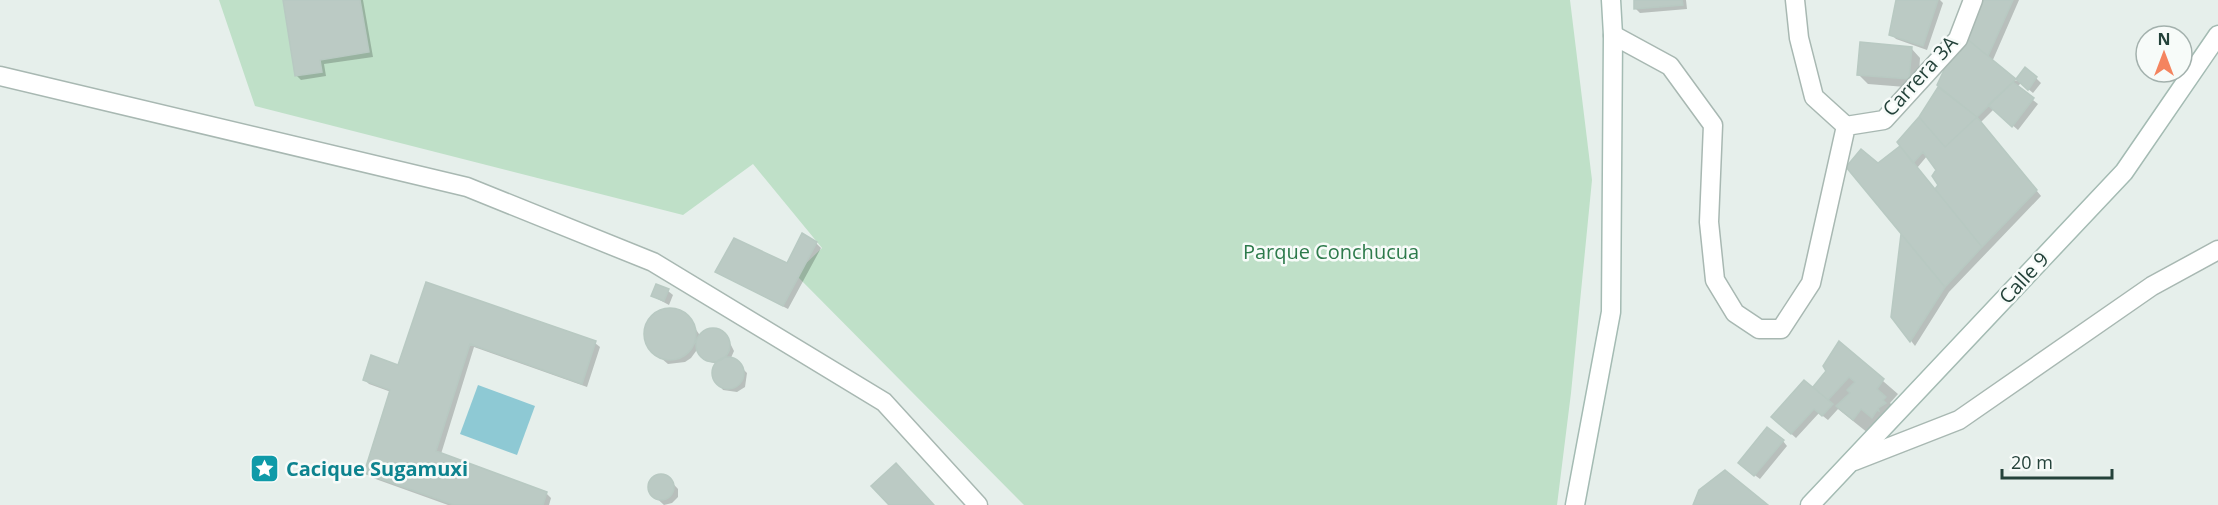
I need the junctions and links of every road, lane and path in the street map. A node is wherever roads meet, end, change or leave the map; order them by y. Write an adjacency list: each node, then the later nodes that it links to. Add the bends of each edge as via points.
1 (1611, 0): 4 (street)
2 (1795, 0): 7 (street, via 1799,38 1814,97)
3 (1973, 0): 7 (street, Carrera 3A, via 1958,39 1884,120)
4 (1613, 35): 7 (street, via 1670,66 1713,125 1708,222 1715,280 1735,314 1759,329 1781,329 1811,283); 11 (street, via 1611,312)
5 (2218, 35): 9 (street, Calle 9, via 2124,172)
6 (0, 76): 10 (street, via 467,187 653,262 885,402)
7 (1846, 126)
8 (2218, 250): 9 (street, via 2152,286 1959,420)
9 (1854, 461): 12 (street, Calle 9)
10 (978, 505)
11 (1575, 505)
12 (1810, 505)

